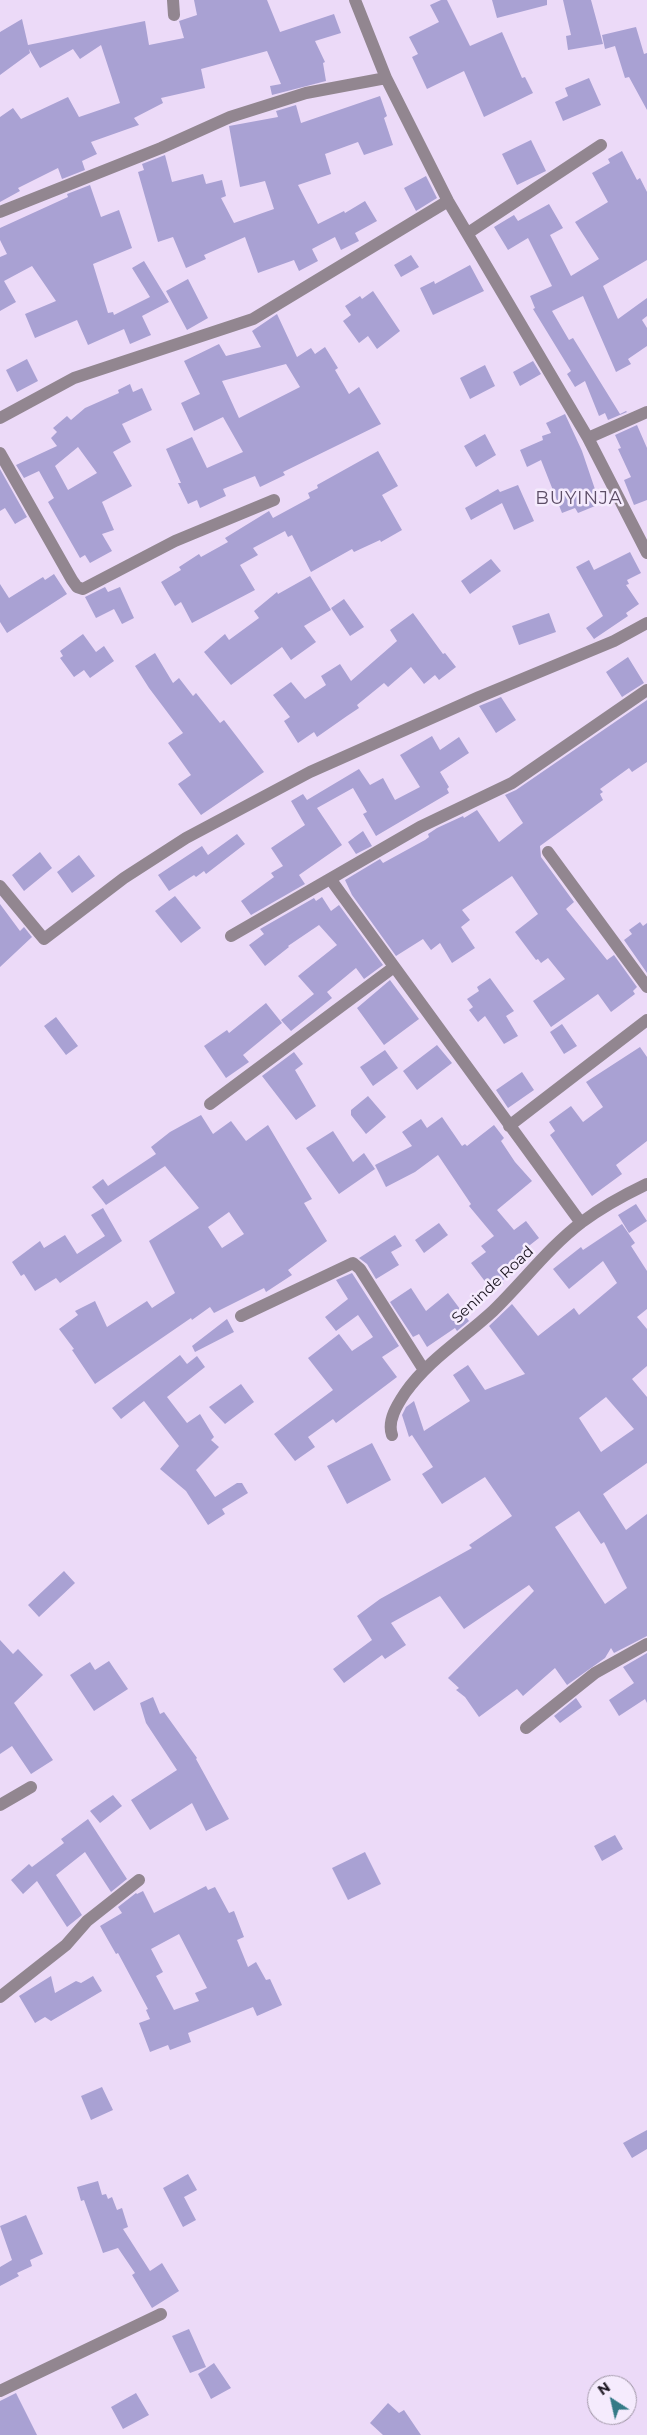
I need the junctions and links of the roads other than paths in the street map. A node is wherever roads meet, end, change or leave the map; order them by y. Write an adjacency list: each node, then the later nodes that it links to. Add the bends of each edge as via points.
1 (173, 0): 3 (street)
2 (355, 0): 4 (street)
3 (174, 16)
4 (386, 78): 6 (street); 7 (street, via 306,94 230,117)
5 (601, 145): 8 (street)
6 (448, 201): 8 (street); 10 (street, via 253,319 74,378)
7 (0, 212)
8 (468, 233): 11 (street)
9 (647, 412): 11 (street)
10 (0, 418)
11 (588, 438): 14 (street)
12 (0, 452): 13 (street, via 72,580 82,589 175,541)
13 (274, 500)
14 (647, 553)
15 (647, 623): 19 (street, via 614,641 478,697 302,776 186,838 124,878 44,939)
16 (647, 690): 18 (street, via 512,783 420,827)
17 (548, 852): 22 (street)
18 (331, 880): 20 (street); 21 (street)
19 (0, 886)
20 (230, 936)
21 (394, 967): 24 (street); 25 (street)
22 (647, 987)
23 (647, 1020): 25 (street)
24 (210, 1104)
25 (509, 1126): 27 (street)
26 (647, 1184): 27 (street, Seninde Road)
27 (581, 1223): 29 (street, Seninde Road, via 495,1309)
28 (241, 1316): 29 (street, via 353,1263 360,1269)
29 (424, 1370): 30 (street, Seninde Road, via 405,1393 390,1422)
30 (392, 1435)
31 (647, 1644): 32 (street, via 595,1674)
32 (526, 1728)
33 (32, 1787): 34 (street)
34 (0, 1805)
35 (139, 1880): 36 (street, via 87,1921 66,1945)
36 (0, 1997)
37 (161, 2314): 38 (street)
38 (0, 2391)

